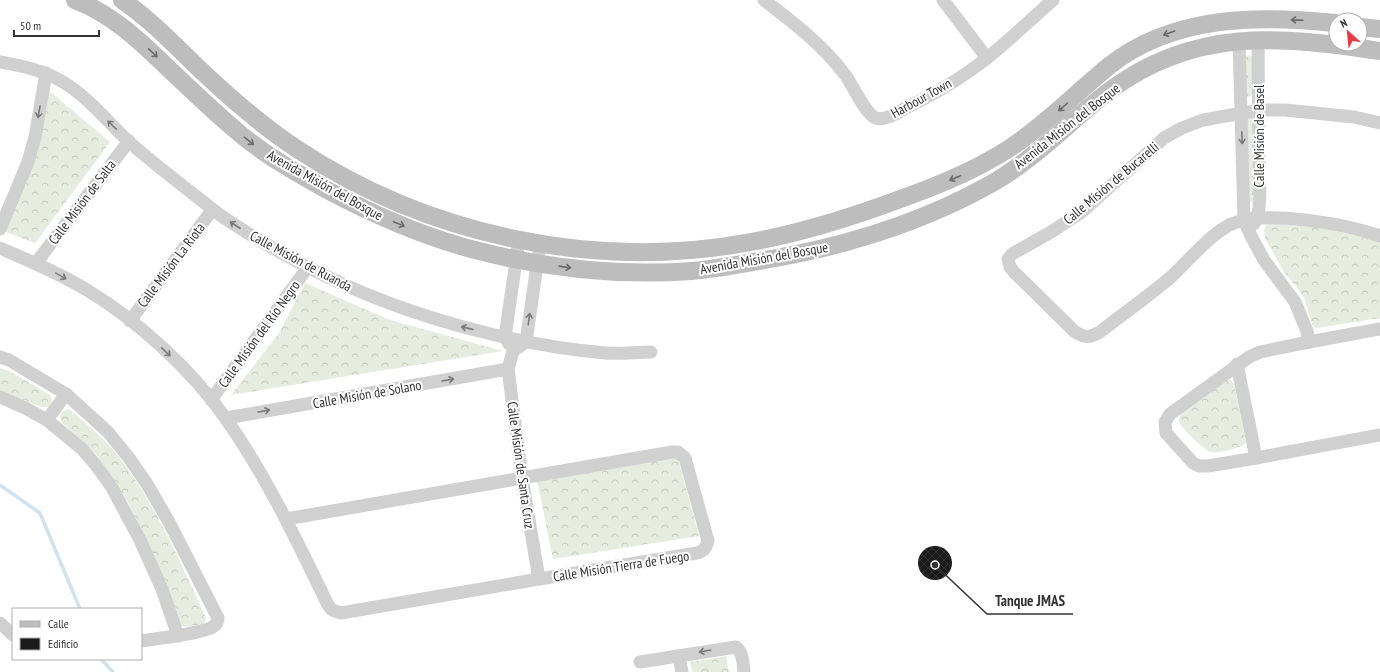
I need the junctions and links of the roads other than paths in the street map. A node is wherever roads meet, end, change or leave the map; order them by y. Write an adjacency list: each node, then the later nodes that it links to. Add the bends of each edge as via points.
1 (75, 0): 29 (main road, Avenida Misión del Bosque, one-way to 29, via 105,14 122,27 235,130 257,148 291,169 355,205 395,223 454,244)
2 (122, 0): 25 (main road, Avenida Misión del Bosque, via 150,22 237,103 290,144 322,164 374,192 427,214 475,230)
3 (764, 0): 12 (street, Harbour Town, via 825,51 847,78 868,111 876,118 890,116 916,104)
4 (1053, 0): 12 (street, Harbour Town)
5 (944, 1): 12 (street)
6 (1328, 22): 21 (main road, Avenida Misión del Bosque, one-way to 21, via 1281,19 1232,20 1171,32 1112,63 1027,136 987,162 936,186)
7 (1368, 27): 8 (main road)
8 (1380, 29)
9 (1258, 40): 10 (main road, Avenida Misión del Bosque); 11 (main road, Avenida Misión del Bosque, via 1331,44); 15 (street, Calle Misión de Basel)
10 (1239, 41): 16 (street, Calle Misión de Basel); 28 (main road, Avenida Misión del Bosque, via 1188,50 1137,73 1111,90 1028,159 968,196 907,223)
11 (1380, 51)
12 (987, 58)
13 (0, 62): 14 (street, Calle Misión de Ruanda)
14 (46, 73): 18 (street, Calle Misión de Ruanda, one-way to 14, via 85,98); 23 (street, one-way to 23, via 28,162)
15 (1260, 110): 16 (street, Calle Misión de Bucarelli); 17 (street, Calle Misión de Bucarelli, via 1307,111); 20 (street, Calle Misión de Basel)
16 (1241, 112): 22 (street, Calle Misión de Basel, one-way to 22); 22 (street, Calle Misión de Bucarelli, via 1203,120 1164,138 1083,211 1012,254 1008,259 1015,273 1075,332 1091,337 1171,277 1228,225)
17 (1380, 123)
18 (129, 141): 19 (street, Calle Misión de Ruanda); 30 (street, Calle Misión de Salta)
19 (212, 210): 32 (street, Calle Misión de Ruanda, one-way to 19); 33 (street, Calle Misión La Riota)
20 (1258, 217): 22 (street); 24 (street, via 1304,220)
21 (844, 219): 26 (main road, Avenida Misión del Bosque, via 748,243 681,250 590,250); 28 (main road)
22 (1247, 225): 37 (street, Calle Misión de Basel, via 1264,260 1295,302)
23 (0, 229)
24 (1380, 236)
25 (518, 240): 26 (main road, Avenida Misión del Bosque); 29 (street)
26 (540, 244): 31 (street)
27 (0, 248): 30 (street, Calle Misión Tierra de Fuego)
28 (811, 251): 31 (main road, Avenida Misión del Bosque, one-way to 28, via 604,271 695,271)
29 (516, 260): 31 (main road, Avenida Misión del Bosque); 35 (street)
30 (36, 263): 33 (street, Calle Misión Tierra de Fuego, one-way to 33, via 87,290)
31 (537, 263): 36 (street, one-way to 31)
32 (308, 267): 35 (street, Calle Misión de Ruanda, one-way to 32, via 456,326 384,302); 45 (street, Calle Misión del Río Negro)
33 (130, 321): 45 (street, Calle Misión Tierra de Fuego, one-way to 45, via 143,330 180,366)
34 (1380, 329): 37 (street)
35 (505, 337): 36 (street, Calle Misión de Ruanda); 38 (street)
36 (526, 342): 38 (street); 39 (street, Calle Misión de Ruanda, via 609,353)
37 (1309, 342): 41 (street, via 1260,352)
38 (513, 351): 42 (street, Calle Misión de Santa Cruz)
39 (651, 352)
40 (0, 357): 43 (street)
41 (1237, 364): 49 (street); 49 (street, via 1170,414 1165,422 1166,433 1193,463 1199,466)
42 (508, 369): 46 (street, Calle Misión de Solano, one-way to 42); 50 (street, Calle Misión de Santa Cruz)
43 (66, 394): 47 (street); 55 (street, via 108,432 143,478 170,522 218,618 211,628)
44 (0, 398): 47 (street)
45 (211, 400): 46 (street, Calle Misión Tierra de Fuego)
46 (226, 418): 51 (street, Calle Misión Tierra de Fuego, via 252,457)
47 (47, 420): 55 (street, via 82,449 111,486 140,540 162,589)
48 (1380, 435): 49 (street)
49 (1256, 458)
50 (522, 478): 51 (street, Calle Misión Tierra de Fuego); 52 (street, Calle Misión de Santa Cruz); 52 (street, Calle Misión Tierra de Fuego, via 678,452 686,458 708,542 702,551 697,553)
51 (286, 519): 52 (street, Calle Misión Tierra de Fuego, via 328,605 335,612)
52 (539, 579)
53 (0, 623): 54 (street)
54 (12, 634)
55 (178, 636): 56 (street)
56 (142, 641)
57 (679, 656): 58 (street); 59 (street); 60 (street, one-way to 57, via 740,650 736,647)
58 (640, 662)
59 (682, 672)
60 (744, 672)

